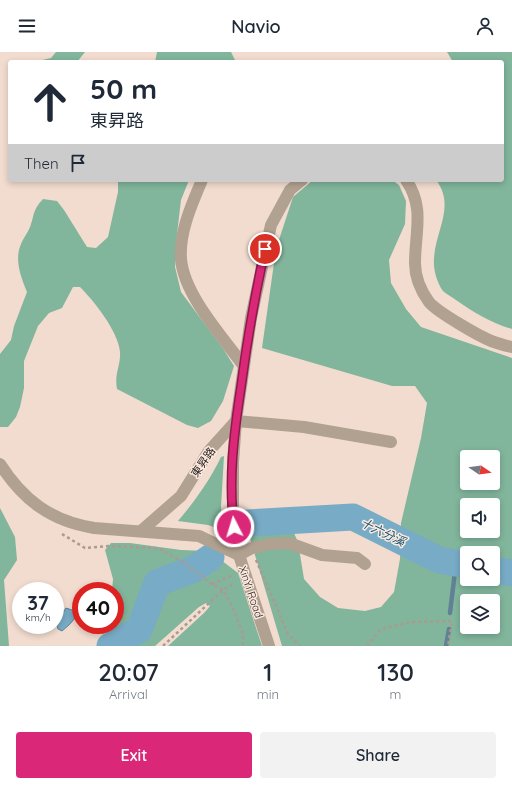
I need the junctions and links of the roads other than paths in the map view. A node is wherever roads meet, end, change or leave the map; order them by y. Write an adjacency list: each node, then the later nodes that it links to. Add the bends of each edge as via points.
1 (201, 182): 5 (street, via 184,233 181,258 184,276 191,293)
2 (300, 182): 5 (street, via 290,190 271,226)
3 (407, 182): 4 (street, via 414,191 418,206 415,264 419,284 430,303 493,342)
4 (512, 347)
5 (243, 365): 6 (street)
6 (236, 421): 7 (street, via 304,428); 9 (street, 東昇路, via 209,451 181,496); 10 (street, XinYi Road, via 232,483 233,514)
7 (391, 442)
8 (0, 464): 9 (street, via 28,498 41,509 59,518 94,528)
9 (141, 531): 10 (street, via 199,536)
10 (239, 555): 11 (street, via 252,548 289,543 322,555 358,558); 12 (street, XinYi Road)
11 (365, 564)
12 (269, 646)

